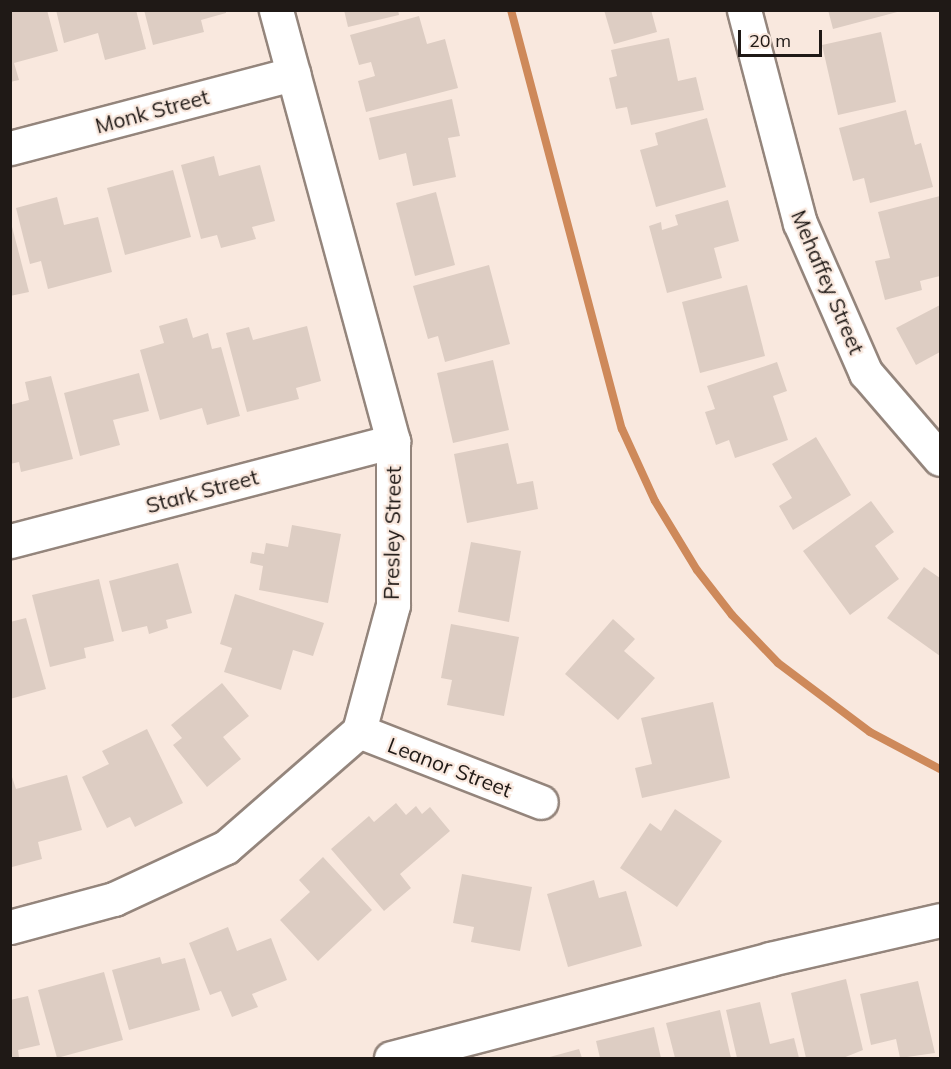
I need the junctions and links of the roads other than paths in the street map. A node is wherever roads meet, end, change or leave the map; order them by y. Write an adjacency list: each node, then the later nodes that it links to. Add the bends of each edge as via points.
1 (276, 10): 3 (street, Presley Street)
2 (744, 10): 6 (street, Mehaffey Street, via 800,223 866,374)
3 (293, 74): 4 (street, Monk Street); 5 (street, Presley Street)
4 (10, 148)
5 (393, 441): 7 (street, Stark Street); 8 (street, Presley Street, via 393,605)
6 (940, 459)
7 (10, 541)
8 (359, 731): 9 (street, Leanor Street); 11 (street, via 226,847 114,899)
9 (542, 802)
10 (940, 920): 12 (street, via 770,958)
11 (10, 927)
12 (392, 1059)

